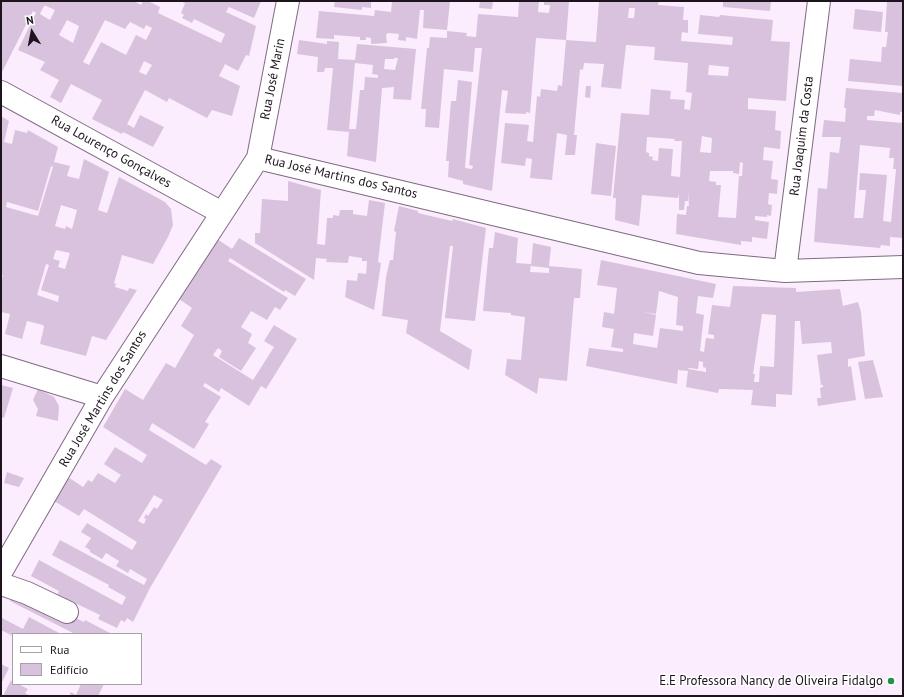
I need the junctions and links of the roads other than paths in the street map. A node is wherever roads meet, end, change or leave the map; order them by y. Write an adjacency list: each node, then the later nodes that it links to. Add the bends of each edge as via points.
1 (288, 1): 4 (street, Rua José Marin)
2 (819, 1): 7 (street, Rua Joaquim da Costa)
3 (1, 92): 5 (street, Rua Lourenço Gonçalves)
4 (258, 158): 5 (street, Rua José Martins dos Santos); 7 (street, Rua José Martins dos Santos, via 699,263)
5 (222, 213): 9 (street, Rua José Martins dos Santos)
6 (903, 267): 7 (street, Rua José Martins dos Santos)
7 (785, 271)
8 (1, 366): 9 (street)
9 (102, 397): 10 (street, Rua José Martins dos Santos)
10 (1, 572)
11 (1, 584): 12 (street)
12 (67, 612)

